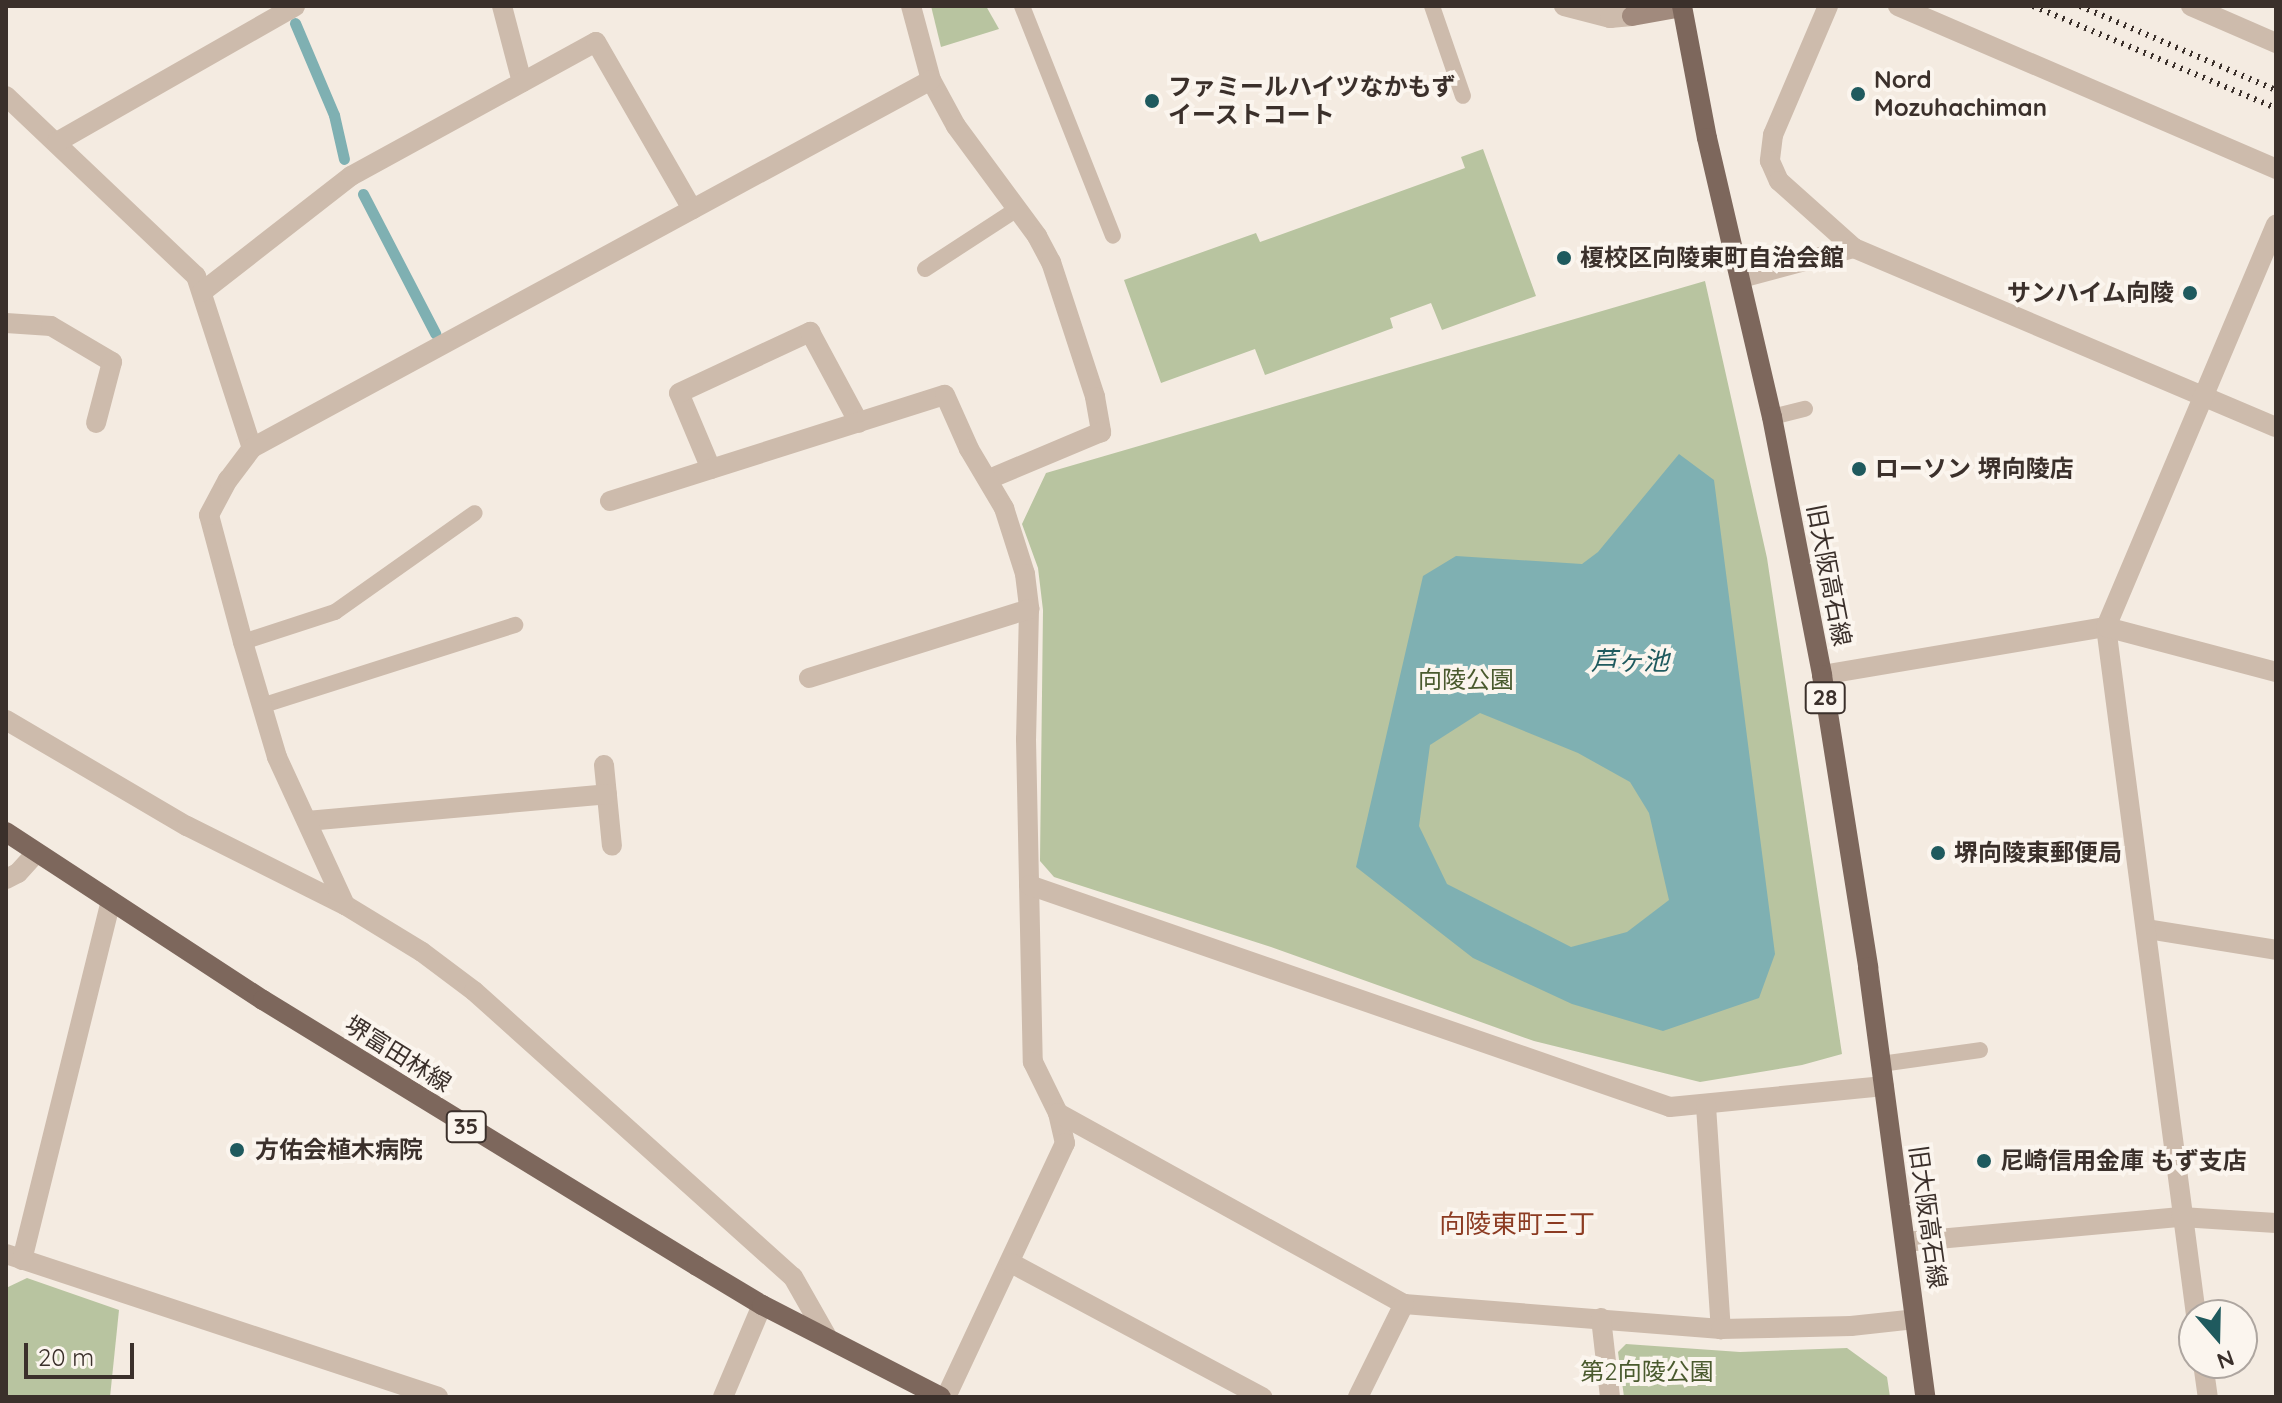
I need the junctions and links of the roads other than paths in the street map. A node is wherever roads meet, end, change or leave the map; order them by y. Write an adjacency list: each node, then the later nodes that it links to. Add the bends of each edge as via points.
1 (295, 6): 17 (street)
2 (502, 6): 14 (street)
3 (911, 6): 13 (street)
4 (1022, 6): 22 (lane)
5 (1432, 6): 16 (lane)
6 (1564, 6): 11 (street, via 1610,18)
7 (1682, 6): 11 (street); 25 (main road, 旧大阪高石線 / 28)
8 (1828, 6): 23 (street, via 1773,135 1770,161 1779,181)
9 (1898, 6): 18 (street)
10 (2191, 6): 12 (street)
11 (1623, 11)
12 (2276, 43)
13 (931, 80): 19 (street); 20 (street, via 956,126)
14 (522, 82): 19 (street, via 596,42); 26 (street, via 351,176)
15 (6, 96): 17 (street)
16 (1463, 96)
17 (57, 142): 26 (street, via 196,276)
18 (2276, 169)
19 (692, 209): 34 (street)
20 (1017, 209): 24 (lane); 36 (street, via 1051,262 1095,397 1101,432)
21 (2276, 224): 28 (street)
22 (1113, 236)
23 (1854, 248): 25 (street); 28 (street, via 1952,298)
24 (925, 269)
25 (1741, 278): 30 (main road, 旧大阪高石線 / 28)
26 (202, 292): 34 (street)
27 (6, 323): 31 (street, via 51,326 112,362)
28 (2203, 396): 33 (street); 41 (street)
29 (1805, 409): 30 (lane)
30 (1772, 417): 44 (main road, 旧大阪高石線 / 28)
31 (96, 423)
32 (859, 423): 35 (street); 35 (street, via 810,332 679,393); 36 (street, via 945,395)
33 (2276, 427)
34 (252, 448): 42 (street, via 209,515)
35 (711, 469): 37 (street)
36 (989, 479): 39 (street, via 1025,574)
37 (610, 501)
38 (475, 513): 42 (lane, via 335,612)
39 (1029, 609): 45 (street); 55 (street)
40 (515, 625): 46 (lane)
41 (2106, 627): 43 (street); 44 (street); 58 (street)
42 (243, 642): 46 (street)
43 (2276, 672)
44 (1822, 675): 61 (main road, 旧大阪高石線 / 28)
45 (809, 678)
46 (261, 706): 50 (street, via 277,757)
47 (6, 720): 57 (street, via 187,826)
48 (604, 765): 49 (street)
49 (607, 794): 50 (street); 52 (street)
50 (307, 821): 57 (street)
51 (6, 832): 53 (main road, 堺富田林線 / 35)
52 (612, 846)
53 (36, 853): 54 (street); 56 (main road, 堺富田林線 / 35)
54 (6, 879)
55 (1029, 885): 63 (street, via 1670,1107); 64 (street, via 1033,1062)
56 (111, 901): 68 (street); 72 (main road, 堺富田林線 / 35, via 435,1107)
57 (345, 905): 76 (street, via 422,952 498,1012 793,1277)
58 (2147, 929): 59 (street); 65 (street)
59 (2276, 950)
60 (1980, 1050): 61 (lane)
61 (1881, 1064): 62 (main road, 旧大阪高石線 / 28)
62 (1884, 1086): 63 (street); 67 (main road, 旧大阪高石線 / 28)
63 (1706, 1106): 75 (street)
64 (1058, 1113): 69 (street, via 1065,1143); 71 (street)
65 (2181, 1217): 66 (street); 67 (street); 70 (street)
66 (2276, 1223)
67 (1905, 1242): 74 (main road, 旧大阪高石線 / 28)
68 (14, 1257): 77 (street)
69 (1011, 1263): 79 (street); 80 (street)
70 (2194, 1299)
71 (1404, 1304): 73 (street); 81 (street)
72 (762, 1305): 76 (main road, 堺富田林線 / 35); 78 (street)
73 (1601, 1318): 75 (street); 82 (street)
74 (1915, 1319): 75 (street); 83 (main road, 旧大阪高石線 / 28)
75 (1721, 1329)
76 (826, 1335): 79 (main road, 堺富田林線 / 35)
77 (438, 1397)
78 (723, 1397)
79 (943, 1397)
80 (1262, 1397)
81 (1358, 1397)
82 (1610, 1397)
83 (1925, 1397)

